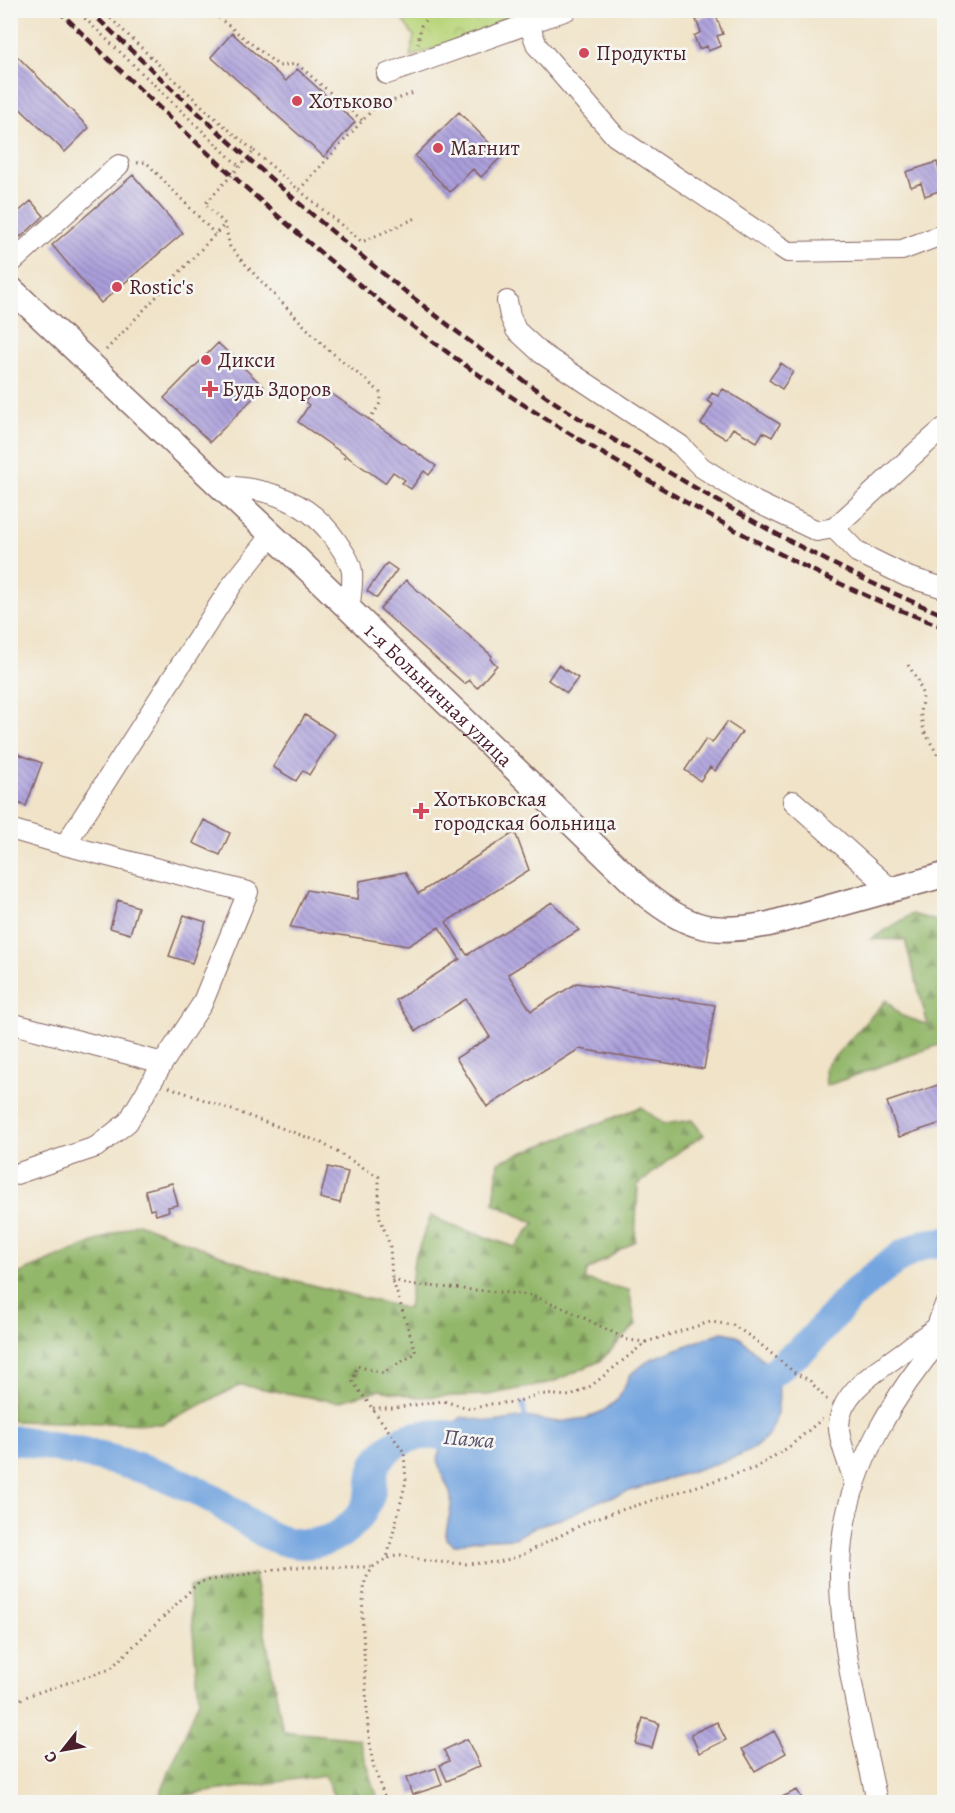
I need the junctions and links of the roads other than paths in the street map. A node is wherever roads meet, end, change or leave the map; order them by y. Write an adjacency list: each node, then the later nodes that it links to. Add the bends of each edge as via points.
1 (567, 10): 2 (street)
2 (529, 24): 3 (street); 5 (street, via 537,46 615,136 788,252 902,250)
3 (387, 74)
4 (119, 165): 6 (street)
5 (945, 234)
6 (10, 264)
7 (10, 288): 10 (main road, 1-я Больничная улица)
8 (507, 301): 11 (street, via 516,330 541,353 680,445 701,467 756,502 817,531)
9 (945, 428): 11 (street)
10 (221, 486): 12 (main road, 1-я Больничная улица); 14 (street, via 267,491 318,520 334,537 352,570)
11 (834, 528): 13 (street, via 857,552 908,577)
12 (272, 535): 14 (main road, 1-я Больничная улица); 17 (street, via 232,585)
13 (945, 588)
14 (349, 609): 19 (main road, 1-я Больничная улица, via 645,894 686,922 727,929 749,928)
15 (793, 801): 19 (street)
16 (10, 829): 17 (street)
17 (65, 845): 21 (street, via 248,892 202,1004)
18 (941, 878): 19 (main road, 1-я Больничная улица)
19 (892, 891)
20 (10, 1023): 21 (street)
21 (163, 1063): 22 (street, via 128,1122 96,1147)
22 (10, 1176)
23 (942, 1320): 24 (street, via 926,1356 893,1403); 24 (street, via 871,1375 840,1413 841,1442)
24 (855, 1486): 25 (street, via 841,1543 842,1616)
25 (877, 1803)

